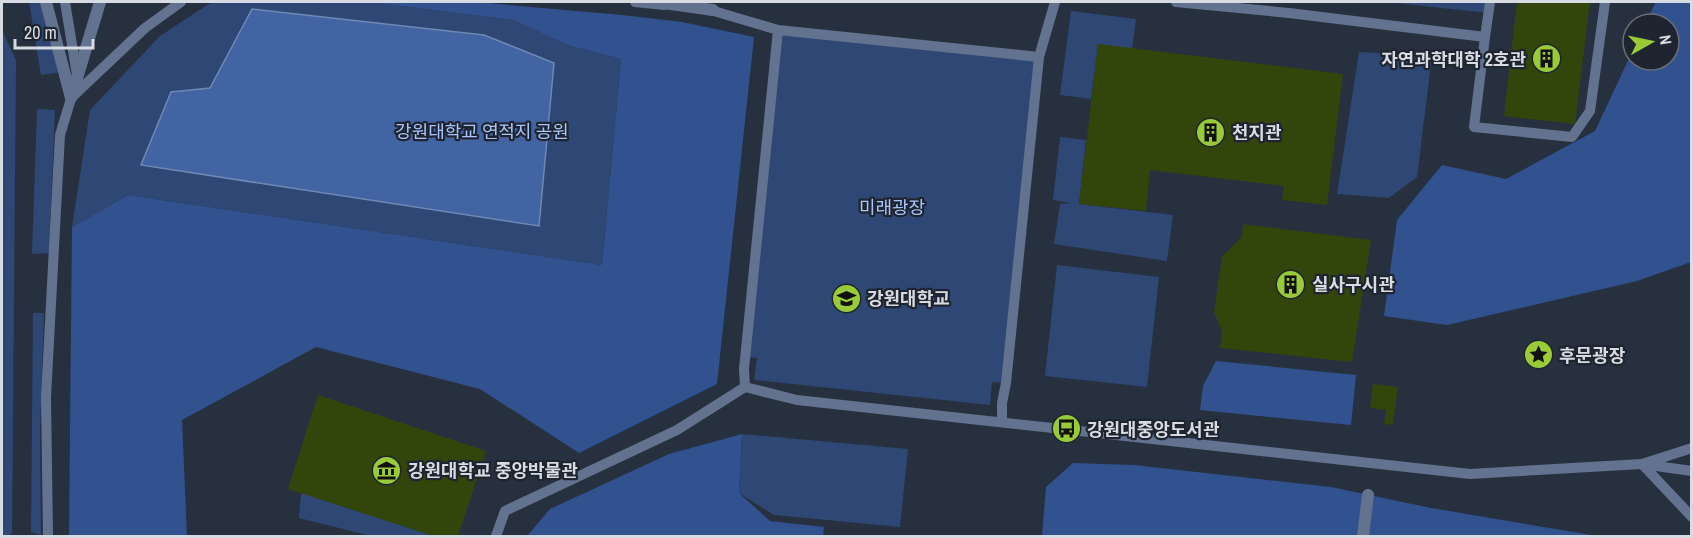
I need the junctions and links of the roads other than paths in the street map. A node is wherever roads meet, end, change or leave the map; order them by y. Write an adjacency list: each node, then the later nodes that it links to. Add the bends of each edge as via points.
1 (46, 2): 16 (street)
2 (65, 2): 15 (lane)
3 (100, 2): 15 (lane); 16 (street)
4 (181, 2): 16 (lane, via 145,28)
5 (635, 2): 11 (lane)
6 (657, 2): 11 (street)
7 (1055, 2): 14 (lane)
8 (1176, 2): 13 (lane)
9 (1490, 2): 13 (lane)
10 (1605, 2): 13 (lane, via 1590,111 1572,137 1474,128)
11 (712, 6): 12 (lane)
12 (778, 30): 14 (lane); 17 (lane)
13 (1485, 37)
14 (1039, 57): 18 (lane)
15 (77, 78): 16 (lane)
16 (71, 98): 24 (lane, via 60,135 47,374)
17 (744, 387): 18 (lane, via 796,400); 25 (lane, via 677,430 505,511)
18 (1002, 422): 20 (lane, via 1470,474)
19 (1692, 448): 20 (lane)
20 (1642, 465): 21 (lane); 23 (lane)
21 (1692, 471)
22 (1368, 495): 26 (street)
23 (1692, 517)
24 (48, 537)
25 (496, 537)
26 (1363, 537)

